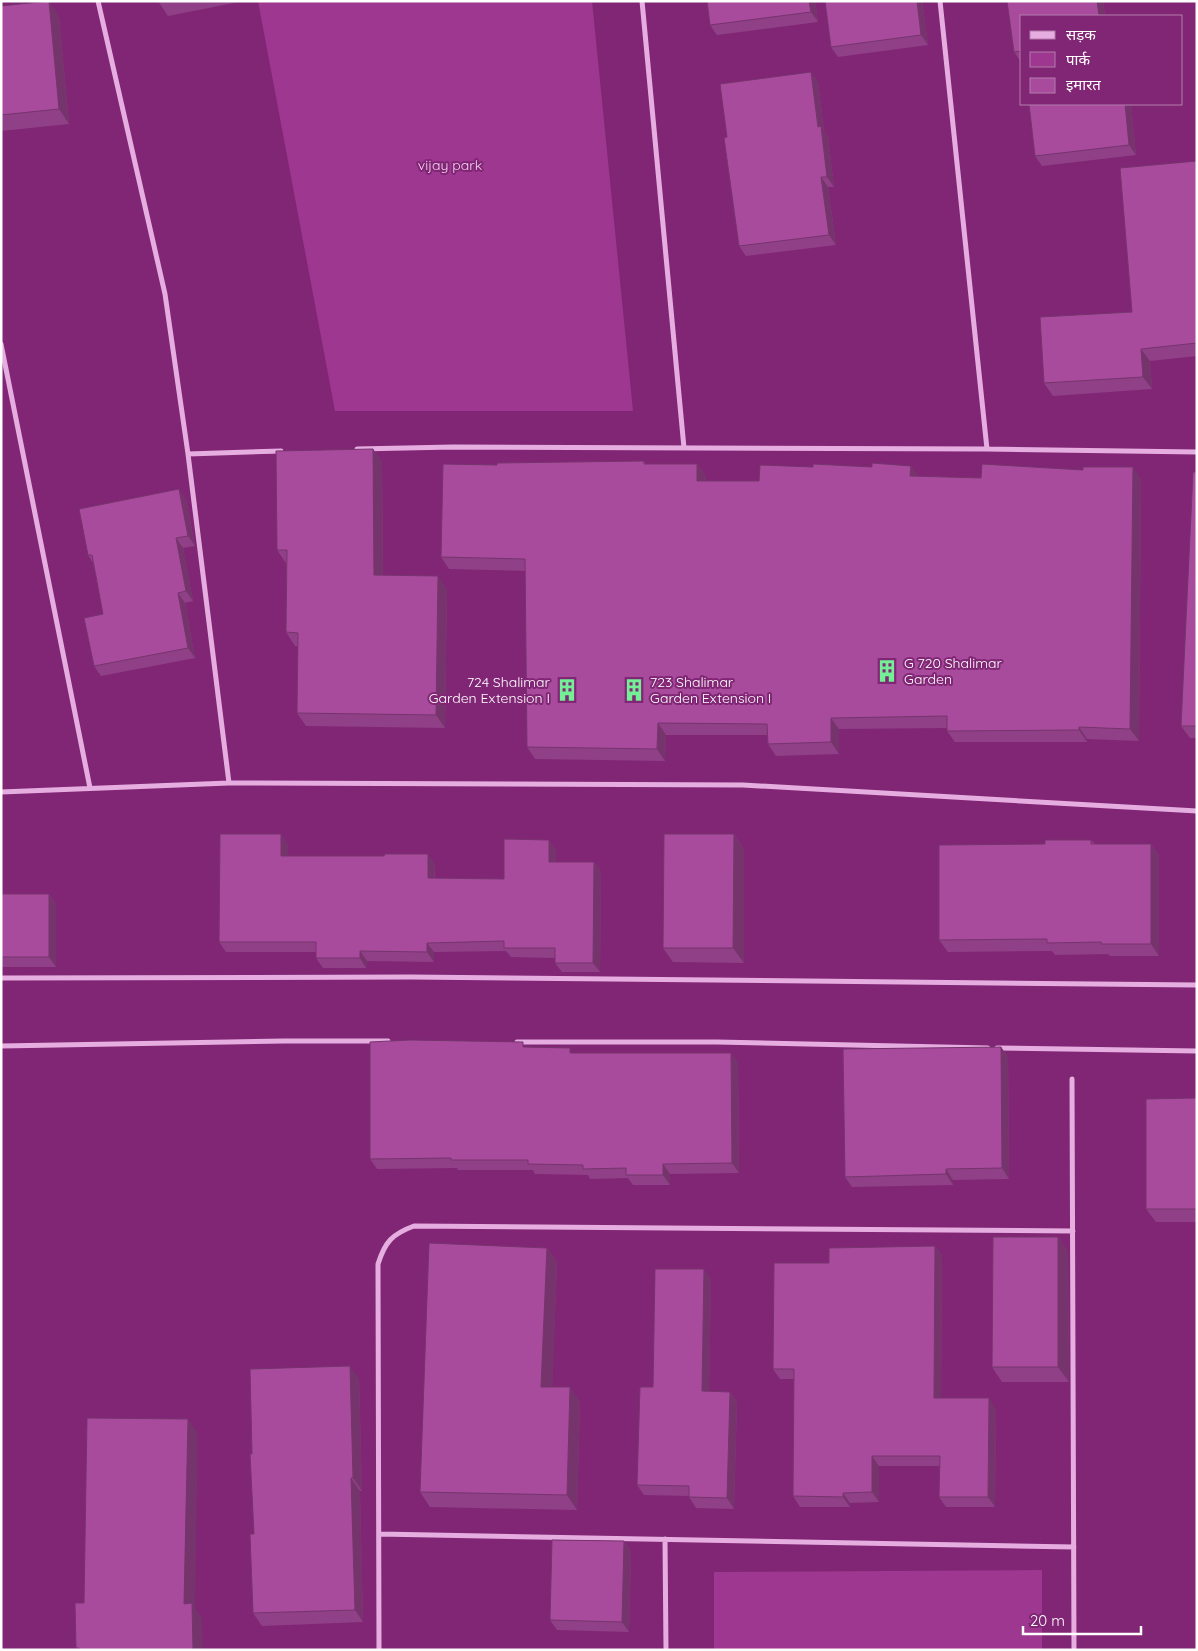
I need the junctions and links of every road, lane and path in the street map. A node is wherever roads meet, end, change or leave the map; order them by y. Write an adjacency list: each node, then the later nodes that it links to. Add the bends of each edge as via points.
1 (98, 1): 10 (street, via 166,294)
2 (642, 1): 5 (street)
3 (940, 1): 7 (street)
4 (1, 344): 12 (street)
5 (684, 448): 6 (street); 7 (street)
6 (355, 449)
7 (987, 449): 9 (street)
8 (286, 451): 10 (street)
9 (1197, 452)
10 (188, 454): 11 (street)
11 (229, 783): 12 (street); 14 (street, via 743,784)
12 (90, 788): 13 (street)
13 (1, 792)
14 (1197, 811)
15 (1, 978): 16 (street, via 411,977)
16 (1197, 985)
17 (392, 1042): 19 (street)
18 (511, 1042): 20 (street, via 727,1042)
19 (1, 1046)
20 (1197, 1051)
21 (1072, 1079): 22 (street)
22 (1073, 1231): 23 (street, via 414,1226 399,1231 384,1245 378,1264); 25 (street)
23 (379, 1534): 24 (street); 26 (street)
24 (665, 1539): 25 (street); 27 (street)
25 (1074, 1547): 28 (street)
26 (379, 1650)
27 (666, 1650)
28 (1074, 1650)

